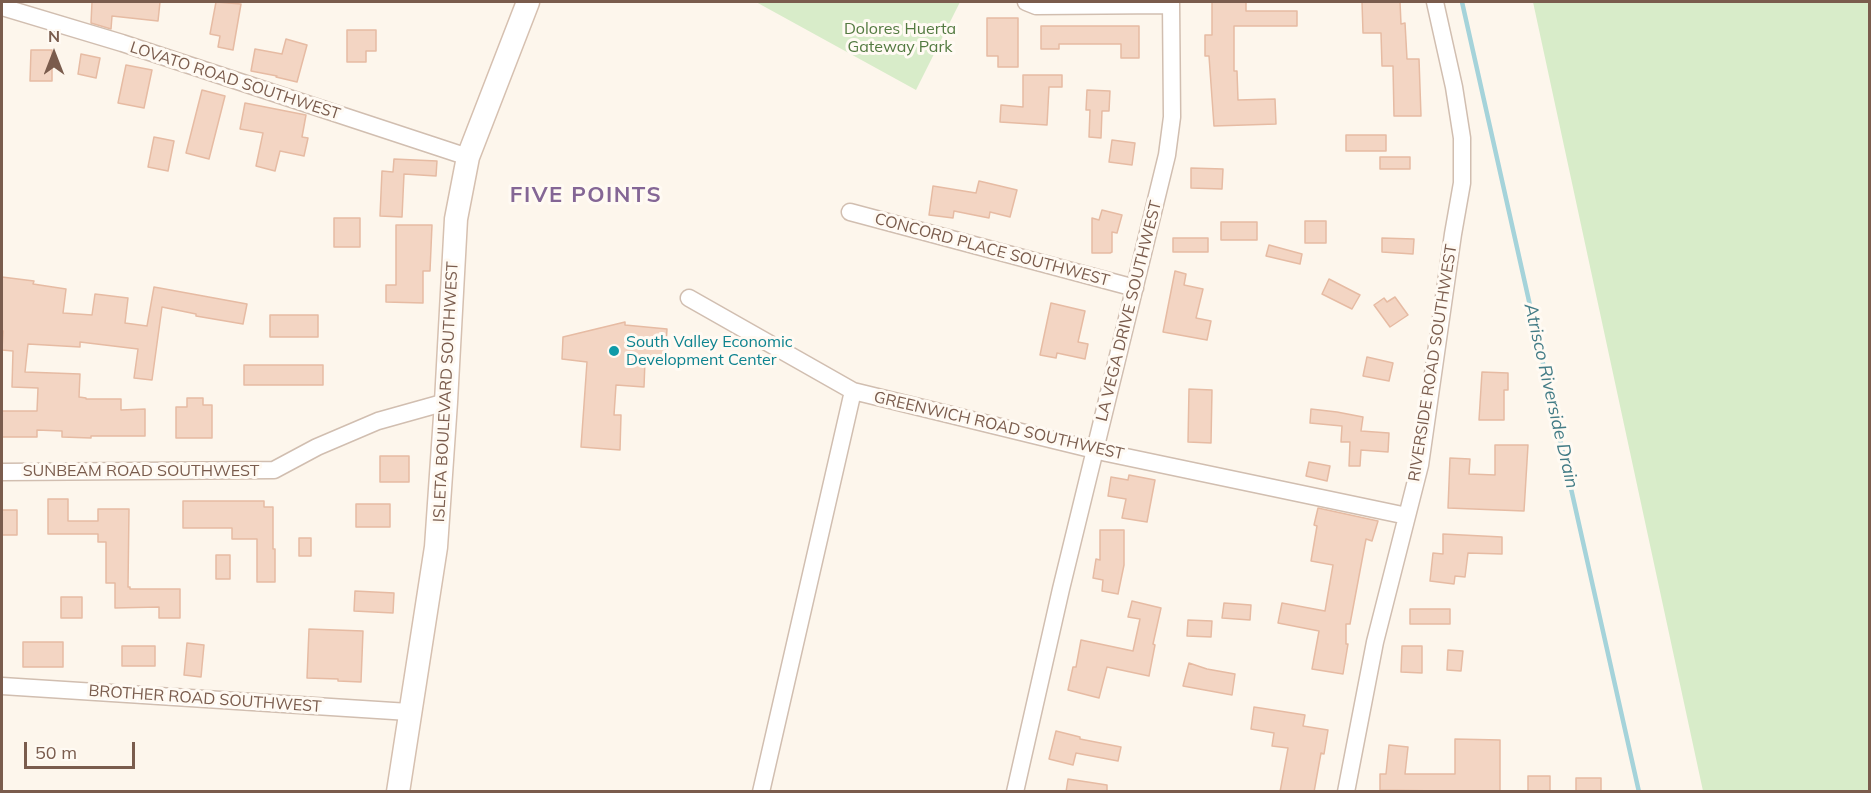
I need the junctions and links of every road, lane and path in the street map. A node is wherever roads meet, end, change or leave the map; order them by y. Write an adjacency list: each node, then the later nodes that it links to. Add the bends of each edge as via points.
1 (528, 2): 6 (main road, ISLETA BOULEVARD SOUTHWEST)
2 (1026, 2): 4 (street, via 1036,6)
3 (1435, 2): 14 (street, RIVERSIDE ROAD SOUTHWEST, via 1462,138 1462,183 1420,465)
4 (1171, 3): 8 (street, LA VEGA DRIVE SOUTHWEST, via 1172,117 1167,155)
5 (2, 7): 6 (street, LOVATO ROAD SOUTHWEST)
6 (468, 157): 11 (main road, ISLETA BOULEVARD SOUTHWEST, via 456,219)
7 (850, 212): 8 (street, CONCORD PLACE SOUTHWEST)
8 (1135, 288): 12 (street, LA VEGA DRIVE SOUTHWEST)
9 (689, 298): 10 (street)
10 (853, 391): 12 (street, GREENWICH ROAD SOUTHWEST); 18 (street, GREENWICH ROAD SOUTHWEST)
11 (446, 402): 13 (street, SUNBEAM ROAD SOUTHWEST, via 378,421 274,470); 16 (main road, ISLETA BOULEVARD SOUTHWEST, via 436,547)
12 (1095, 450): 14 (street, GREENWICH ROAD SOUTHWEST); 19 (street, LA VEGA DRIVE SOUTHWEST)
13 (2, 472)
14 (1407, 516): 20 (street, RIVERSIDE ROAD SOUTHWEST, via 1375,642)
15 (2, 686): 16 (street, BROTHER ROAD SOUTHWEST)
16 (409, 712): 17 (main road, ISLETA BOULEVARD SOUTHWEST)
17 (398, 792)
18 (761, 792)
19 (1015, 792)
20 (1346, 792)

